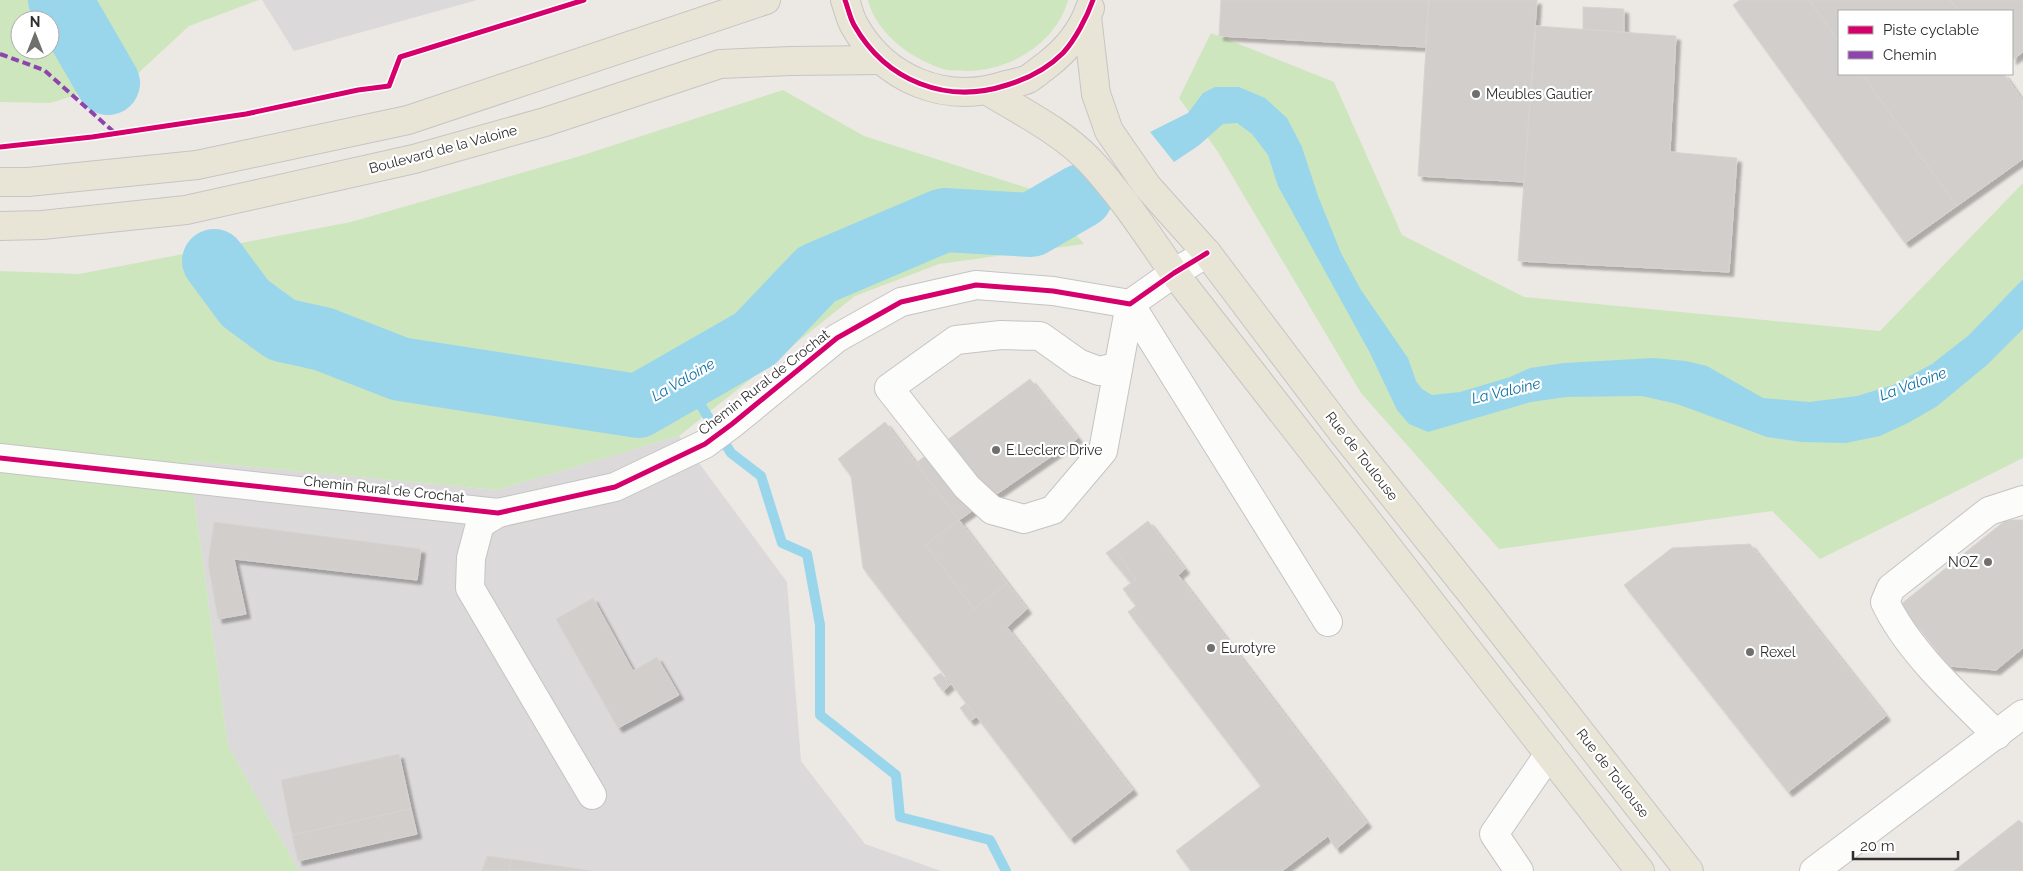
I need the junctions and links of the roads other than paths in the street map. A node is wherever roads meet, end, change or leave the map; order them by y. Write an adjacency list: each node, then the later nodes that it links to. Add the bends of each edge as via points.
1 (766, 0): 6 (main road, via 408,120 196,165)
2 (845, 0): 4 (main road, Rue de Toulouse, via 853,24)
3 (1090, 8): 5 (main road, Rue de Toulouse, via 1063,53 1028,78); 8 (main road, Rue de Toulouse, via 1096,94 1109,131 1146,186)
4 (880, 60): 5 (main road, Rue de Toulouse, via 931,88 959,93); 7 (main road, Boulevard de la Valoine, via 720,64 545,122 414,159 186,210 42,225)
5 (988, 91): 9 (main road, via 1043,125 1088,159 1135,216)
6 (0, 182)
7 (0, 226)
8 (1207, 253): 9 (street); 23 (main road, Rue de Toulouse, via 1343,433)
9 (1174, 273): 10 (street); 18 (main road)
10 (1130, 304): 11 (street); 14 (street, Chemin Rural de Crochat, via 1053,291 976,285 901,302 837,338 705,444 615,487); 15 (street)
11 (1117, 367): 11 (street, via 1099,370 1078,363 1040,336 1000,335 956,340 888,388 967,487 992,510 1024,519 1053,510 1104,451)
12 (0, 458): 14 (street, Chemin Rural de Crochat)
13 (2023, 500): 17 (street, via 1990,511 1891,588 1885,602 1895,623 1944,682)
14 (498, 513): 19 (street, via 480,524 471,558 470,588)
15 (1328, 622)
16 (2023, 714): 17 (street)
17 (1997, 735): 20 (street)
18 (1548, 754): 21 (street, via 1494,834); 22 (main road)
19 (592, 794)
20 (1827, 866)
21 (1519, 871)
22 (1640, 871)
23 (1689, 871)

